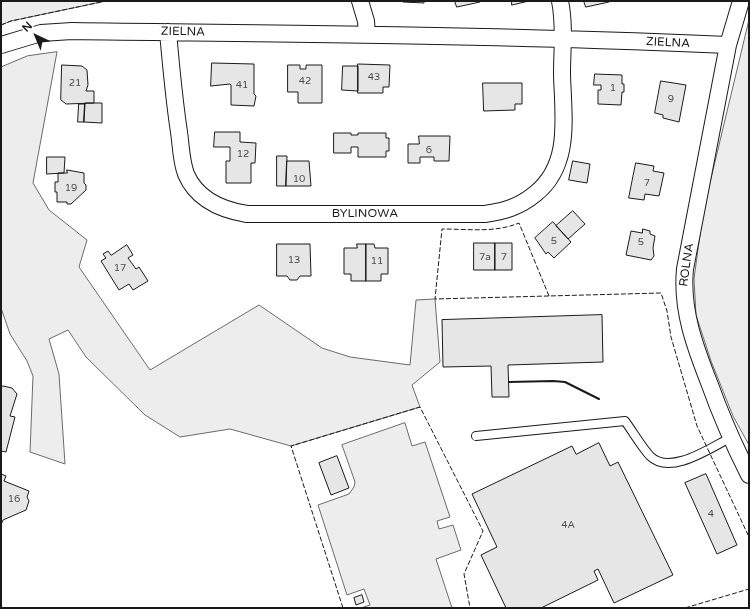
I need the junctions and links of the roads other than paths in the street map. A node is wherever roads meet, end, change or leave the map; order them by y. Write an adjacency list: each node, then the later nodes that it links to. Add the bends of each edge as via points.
1 (360, 1): 5 (street)
2 (560, 1): 6 (street, via 564,17)
3 (741, 1): 8 (street)
4 (168, 32): 5 (street, ZIELNA); 6 (street, BYLINOWA, via 186,174 210,202 228,211 247,214 485,214 506,211 528,199 543,188 555,172 561,155); 7 (street, ZIELNA, via 41,33)
5 (367, 35): 6 (street, ZIELNA)
6 (562, 40): 8 (street, ZIELNA)
7 (1, 45)
8 (728, 46): 10 (street, ROLNA, via 683,288 693,340)
9 (476, 436): 10 (lane, via 625,421 651,457 668,464 678,463)
10 (730, 438): 11 (street, ROLNA)
11 (749, 475)

